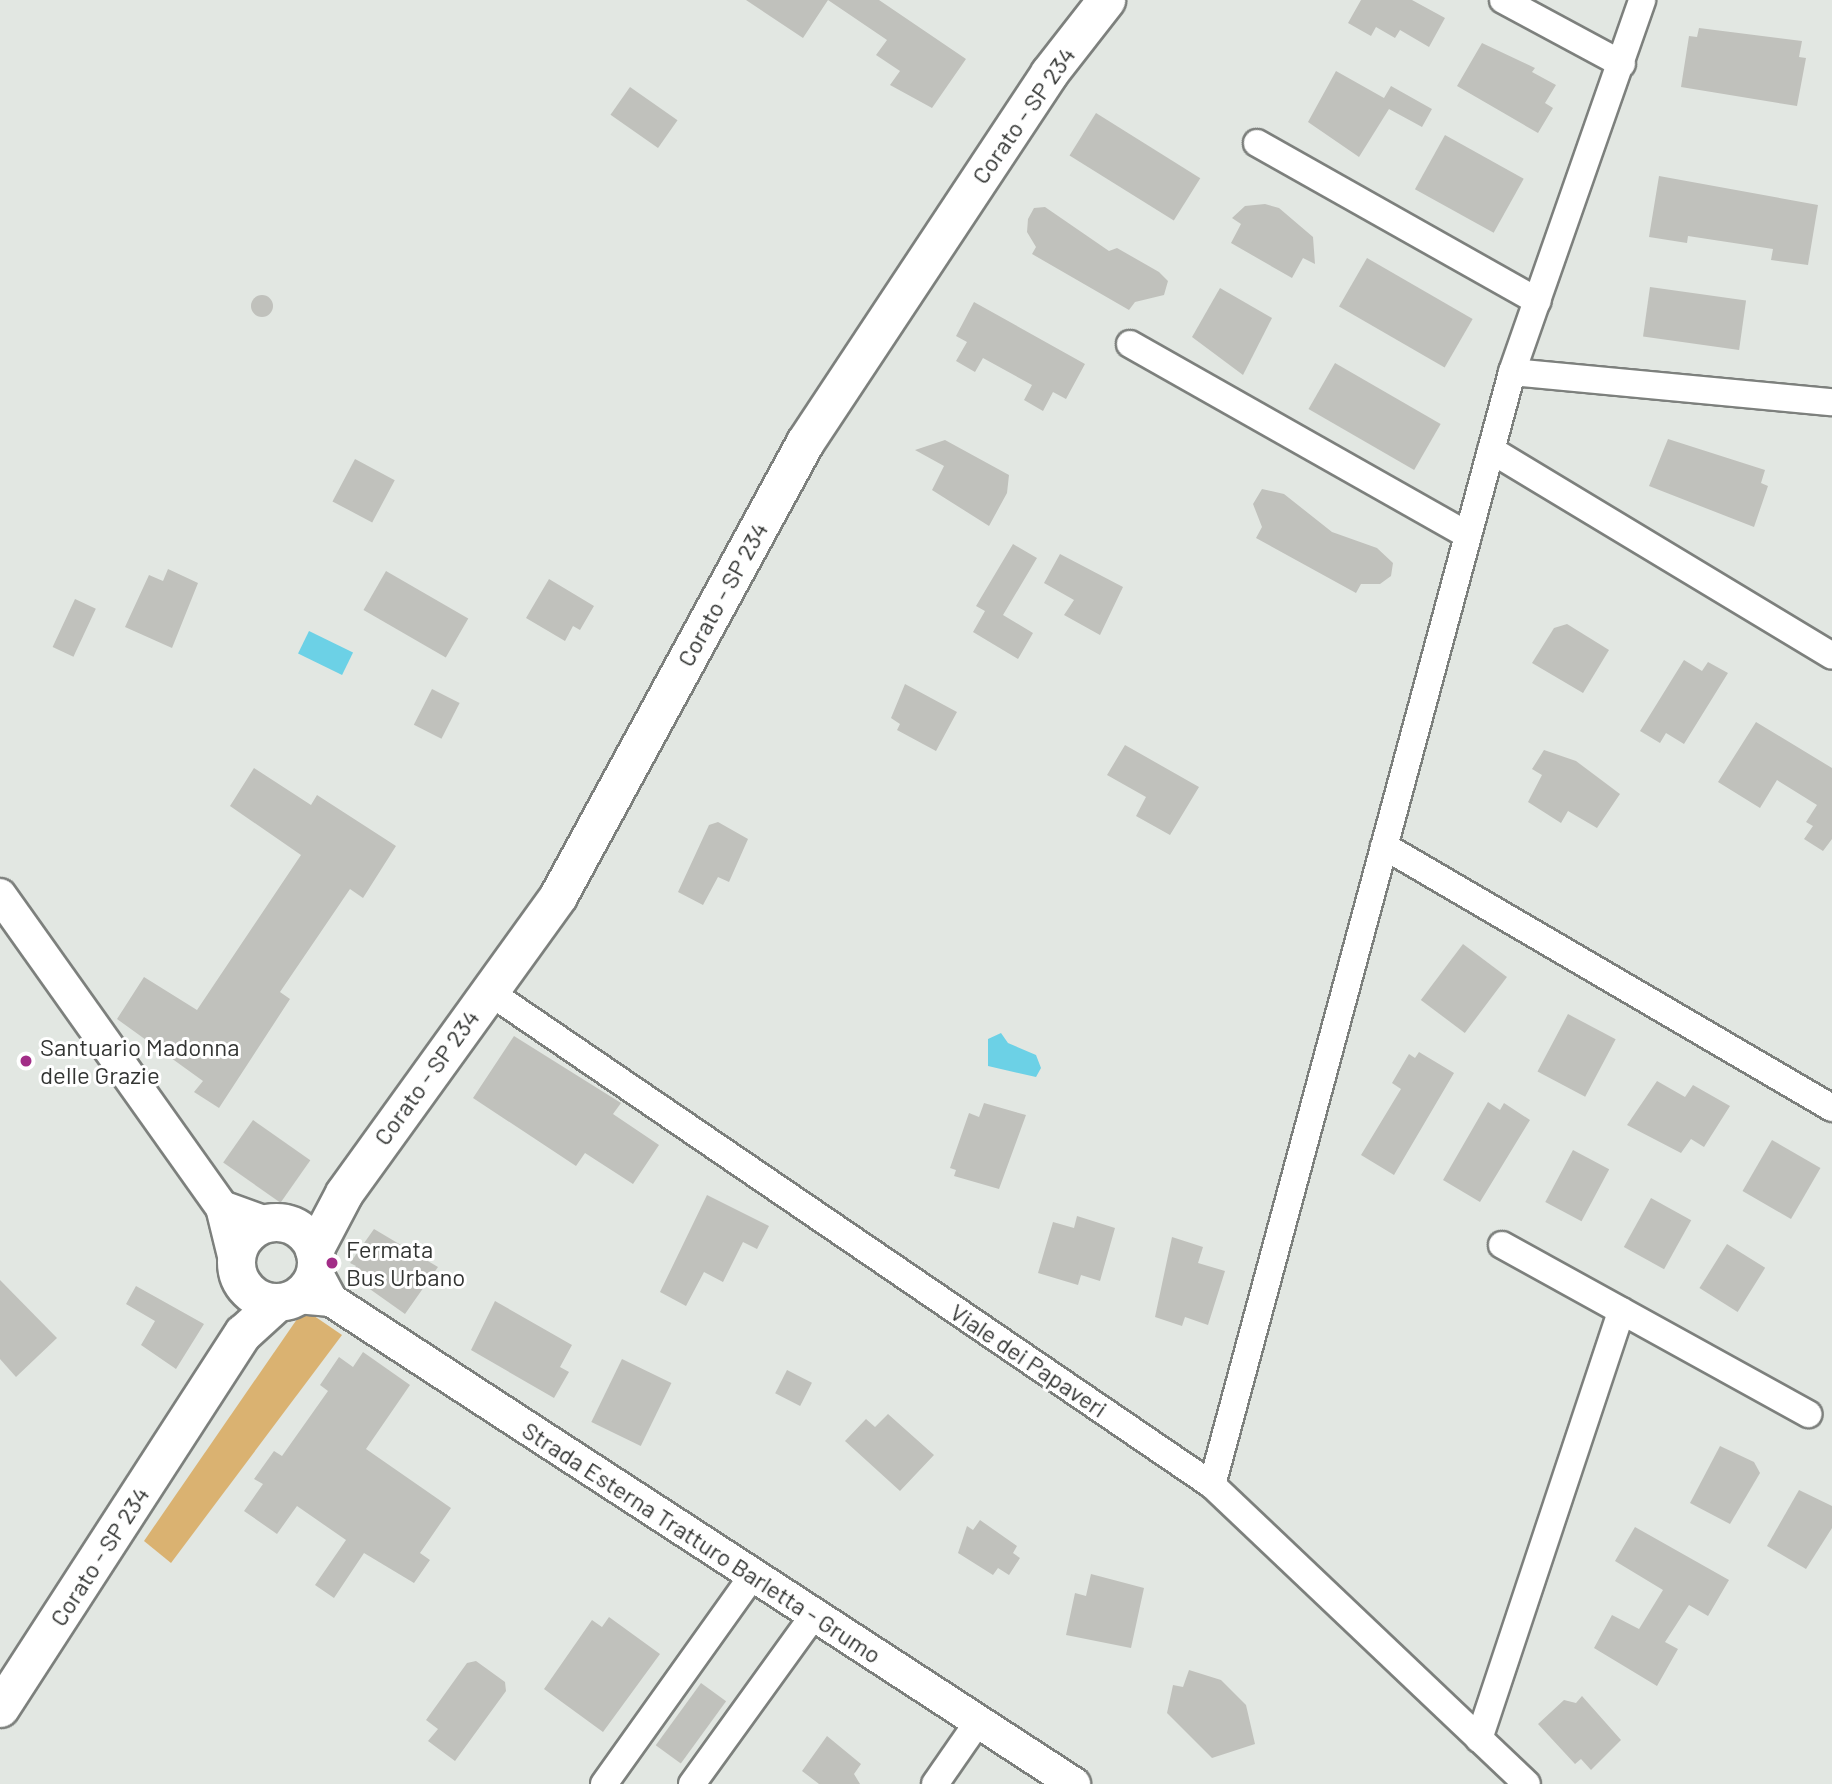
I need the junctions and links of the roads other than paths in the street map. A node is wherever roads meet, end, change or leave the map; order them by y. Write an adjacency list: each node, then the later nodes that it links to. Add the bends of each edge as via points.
1 (1107, 0): 15 (main road, Corato - SP 234, via 1049,73 804,442 558,896)
2 (1503, 0): 4 (street)
3 (1642, 0): 4 (street)
4 (1622, 64): 6 (street)
5 (1257, 144): 6 (street)
6 (1537, 302): 8 (street)
7 (1130, 344): 11 (street)
8 (1512, 372): 9 (street); 10 (street)
9 (1832, 402)
10 (1491, 450): 11 (street); 12 (street)
11 (1468, 534): 13 (street)
12 (1832, 656)
13 (1384, 846): 16 (street); 26 (street)
14 (0, 895): 18 (street)
15 (488, 991): 17 (main road, Corato - SP 234); 26 (street, Viale dei Papaveri)
16 (1832, 1108)
17 (344, 1193): 19 (main road, Corato - SP 234); 22 (main road, Corato - SP 234)
18 (222, 1207): 19 (street); 21 (street)
19 (276, 1223): 21 (main road, Corato - SP 234, via 244,1237); 22 (main road, via 303,1233)
20 (1502, 1245): 23 (street)
21 (239, 1273): 22 (main road, via 251,1294); 24 (main road)
22 (307, 1284): 24 (main road, Corato - SP 234); 27 (street, Strada Esterna Tratturo Barletta - Grumo)
23 (1621, 1311): 25 (street); 31 (street)
24 (243, 1333): 29 (main road, Corato - SP 234)
25 (1808, 1414)
26 (1212, 1485): 31 (street, Viale dei Papaveri)
27 (753, 1575): 28 (street, Strada Esterna Tratturo Barletta - Grumo); 32 (street)
28 (814, 1615): 30 (street, Strada Esterna Tratturo Barletta - Grumo); 33 (street)
29 (0, 1708)
30 (978, 1722): 34 (street); 35 (street, Strada Esterna Tratturo Barletta - Grumo)
31 (1479, 1739): 36 (street, Viale dei Papaveri)
32 (604, 1784)
33 (692, 1784)
34 (935, 1784)
35 (1074, 1784)
36 (1527, 1784)

